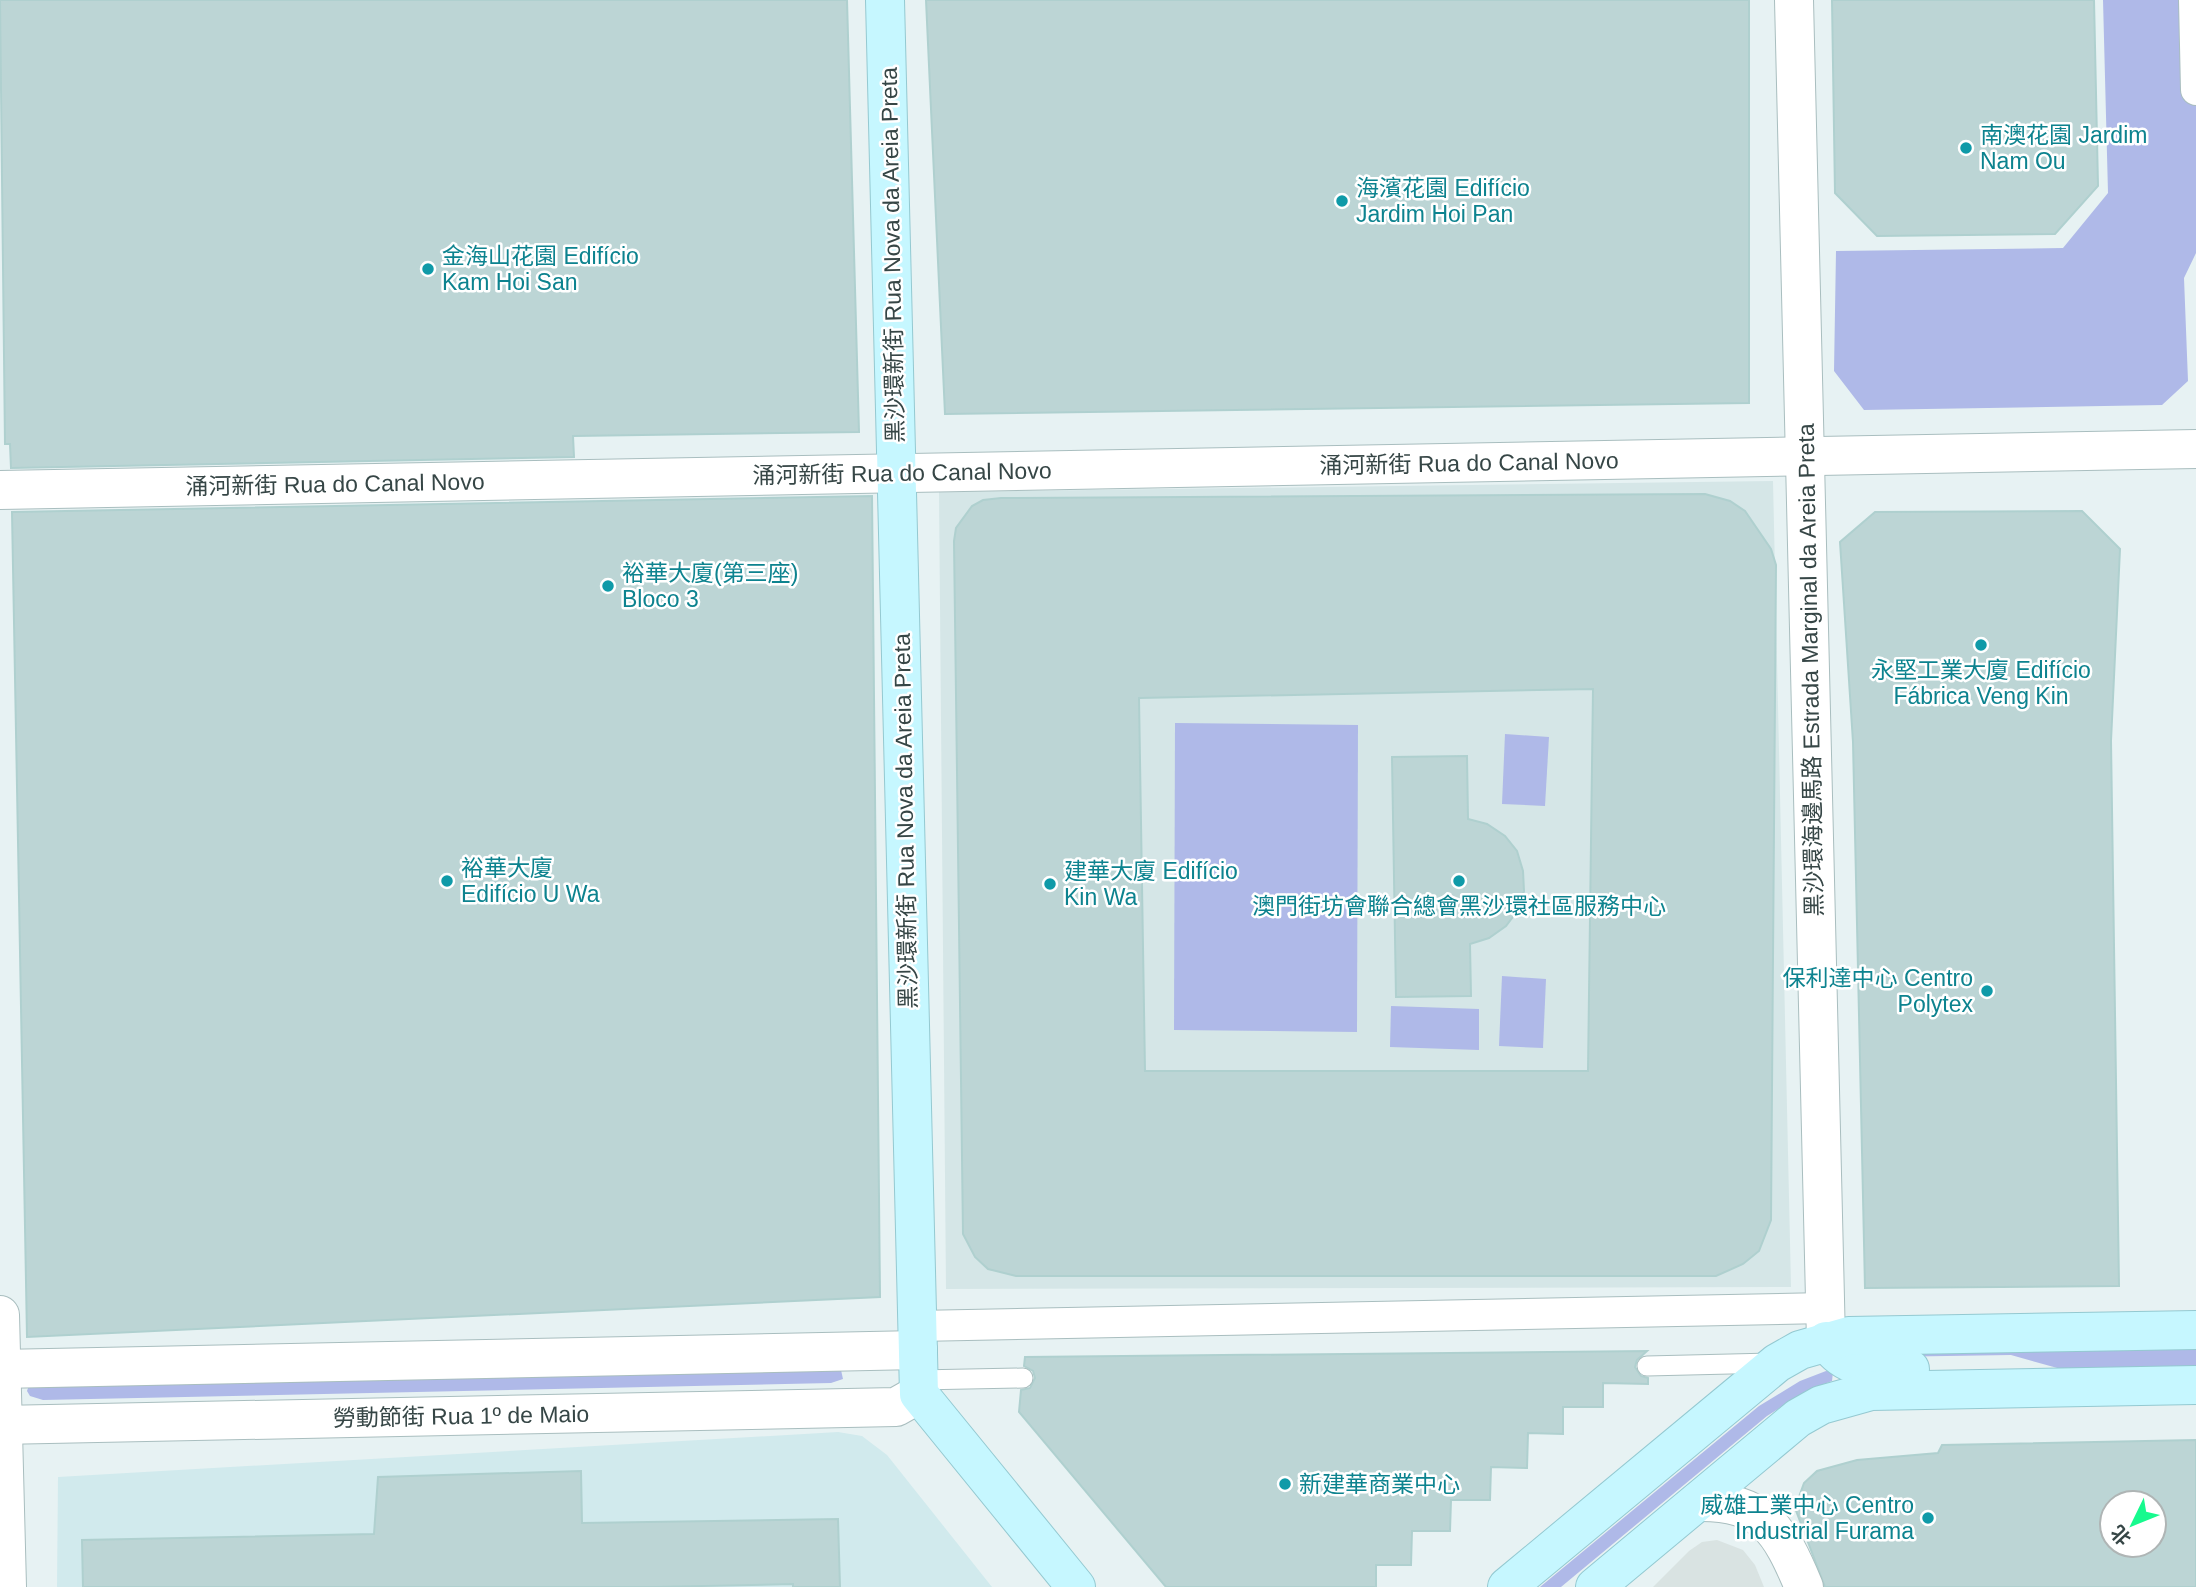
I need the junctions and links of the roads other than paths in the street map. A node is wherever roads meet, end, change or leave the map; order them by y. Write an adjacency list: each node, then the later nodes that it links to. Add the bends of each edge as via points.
1 (886, 0): 7 (main road, 黑沙環新街 Rua Nova da Areia Preta)
2 (1794, 0): 6 (street, 黑沙環海邊馬路 Estrada Marginal da Areia Preta)
3 (2194, 0): 4 (street)
4 (2196, 90)
5 (2196, 449): 6 (street, 涌河新街 Rua do Canal Novo)
6 (1804, 457): 7 (street, 涌河新街 Rua do Canal Novo); 10 (street, 黑沙環海邊馬路 Estrada Marginal da Areia Preta)
7 (897, 473): 8 (street, 涌河新街 Rua do Canal Novo); 12 (main road, 黑沙環新街 Rua Nova da Areia Preta)
8 (0, 490)
9 (0, 1315): 15 (street)
10 (1826, 1324): 11 (main road, via 1849,1336); 12 (street); 13 (main road); 18 (main road, via 1834,1352 1849,1364 1868,1369 1988,1371)
11 (2196, 1330)
12 (918, 1363): 15 (street); 16 (lane); 19 (street, 勞動節街 Rua 1º de Maio, via 896,1407); 22 (main road)
13 (1777, 1363): 14 (lane); 23 (main road)
14 (1647, 1366)
15 (1, 1369): 19 (street)
16 (1023, 1378)
17 (2196, 1385): 18 (main road)
18 (2068, 1387): 20 (main road, via 1871,1391 1846,1396 1798,1418)
19 (1, 1425): 21 (street)
20 (1698, 1502): 24 (main road); 25 (street, via 1726,1501 1753,1511 1774,1529)
21 (7, 1587)
22 (1076, 1587)
23 (1507, 1587)
24 (1595, 1587)
25 (1804, 1587)

